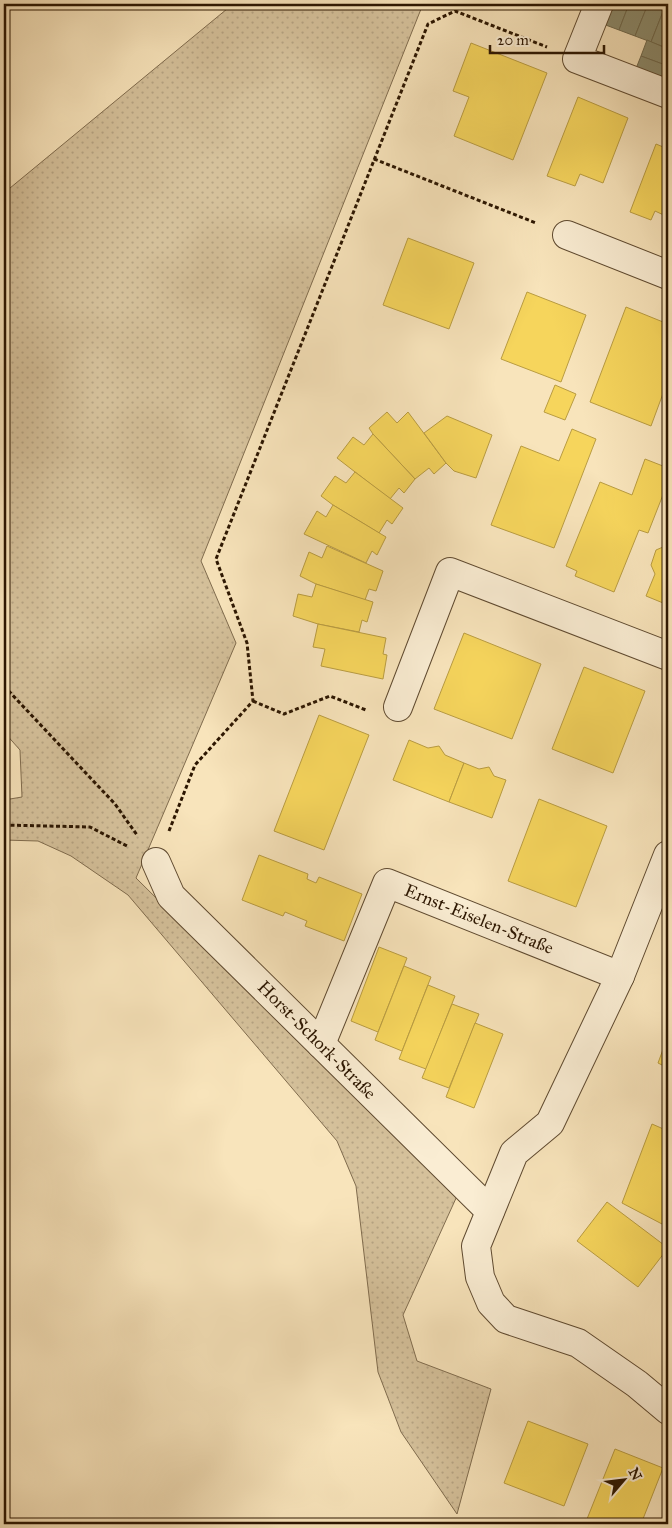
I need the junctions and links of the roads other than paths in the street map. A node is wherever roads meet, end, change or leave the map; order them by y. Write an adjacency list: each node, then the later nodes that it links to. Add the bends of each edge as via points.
1 (600, 4): 2 (street, via 577,59)
2 (668, 94)
3 (567, 235): 4 (street)
4 (668, 275)
5 (668, 656): 6 (street, via 450,572)
6 (398, 707)
7 (668, 855): 9 (street)
8 (156, 862): 10 (street, Horst-Schork-Straße, via 171,896)
9 (620, 976): 10 (street, Ernst-Eiselen-Straße, via 387,883); 11 (street, via 550,1123 514,1153)
10 (321, 1044): 11 (street, Horst-Schork-Straße)
11 (490, 1211): 12 (street, via 476,1246 480,1277 491,1303 506,1319 578,1343)
12 (668, 1410)

